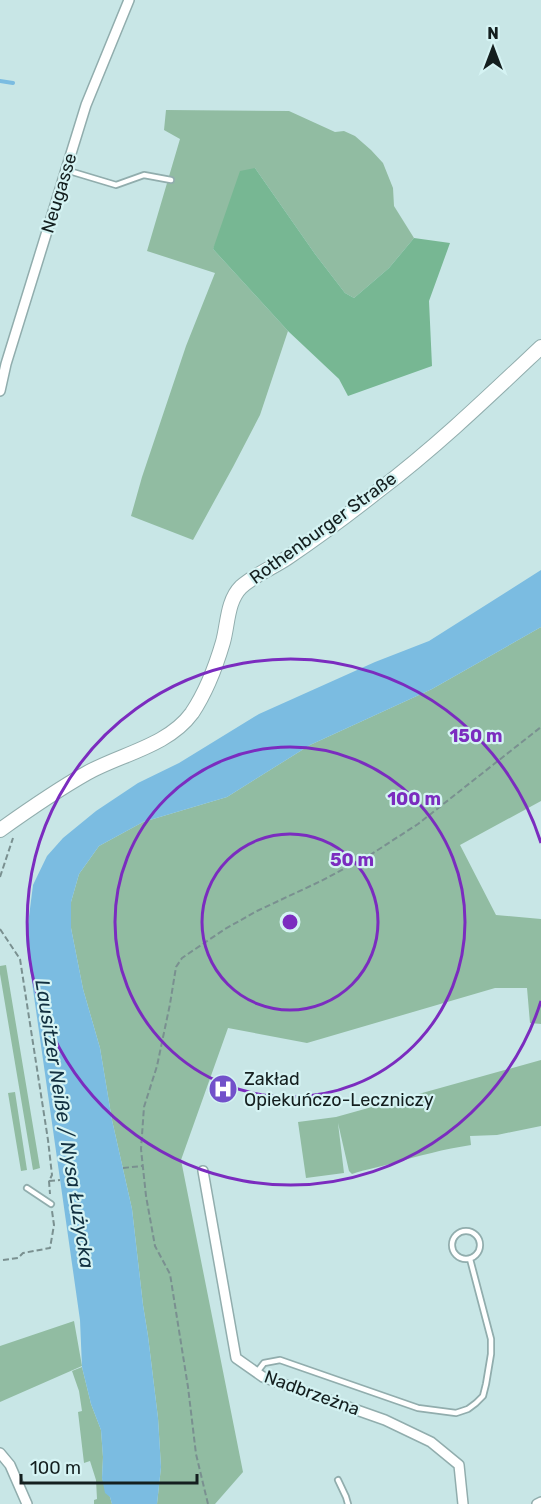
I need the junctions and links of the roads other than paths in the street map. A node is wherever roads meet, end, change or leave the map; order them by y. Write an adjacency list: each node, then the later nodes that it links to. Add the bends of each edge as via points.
1 (129, 0): 2 (street, Neugasse, via 86,105)
2 (66, 170): 3 (lane, via 117,185 144,175); 5 (street, Neugasse)
3 (171, 180)
4 (541, 347): 6 (street, Rothenburger Straße, via 457,426 379,491 241,588 231,603 210,679 192,713 180,725 152,744 86,774 29,810)
5 (0, 391)
6 (7, 833)
7 (202, 1171): 11 (street, Nadbrzeżna, via 236,1358)
8 (27, 1188): 9 (lane)
9 (51, 1204)
10 (470, 1259): 10 (lane, via 456,1256 452,1249 452,1240 461,1232 471,1232 480,1243 478,1253); 11 (lane, via 491,1340 491,1354 483,1396 468,1409 456,1413 417,1408 280,1360 264,1363)
11 (256, 1372): 17 (street, Nadbrzeżna, via 385,1420 431,1442 459,1465)
12 (0, 1453): 15 (street)
13 (338, 1480): 16 (lane)
14 (541, 1502): 18 (street)
15 (27, 1504)
16 (348, 1504)
17 (463, 1504)
18 (537, 1504)

